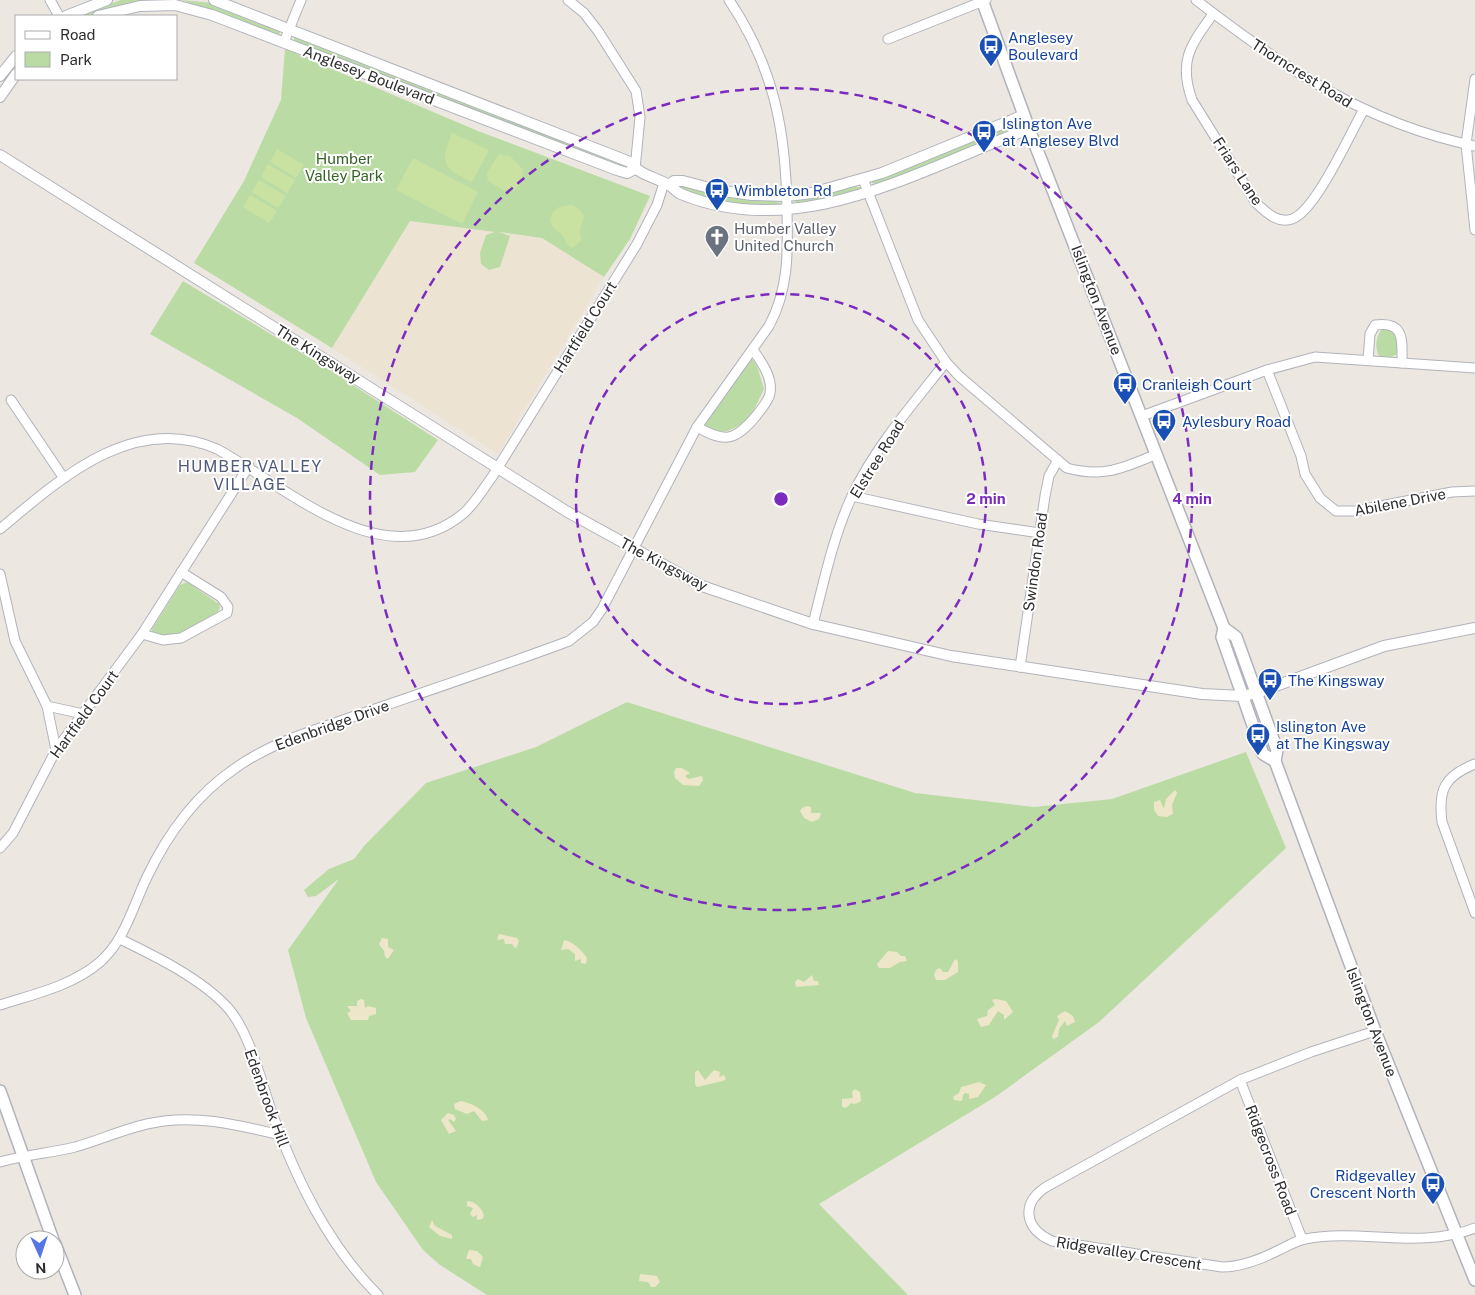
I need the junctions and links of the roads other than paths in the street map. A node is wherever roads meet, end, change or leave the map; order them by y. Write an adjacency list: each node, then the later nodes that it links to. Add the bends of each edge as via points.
1 (50, 0): 11 (street)
2 (107, 0): 12 (street)
3 (214, 0): 14 (street, Anglesey Boulevard)
4 (301, 0): 14 (street)
5 (568, 0): 27 (street, via 598,30 636,91 640,116)
6 (729, 0): 31 (street, Edenbridge Drive, via 758,54 773,94 784,144)
7 (1196, 0): 10 (street, Thorncrest Road)
8 (984, 1): 15 (street); 23 (main road, Islington Avenue)
9 (175, 3): 13 (street, Anglesey Boulevard, via 140,6); 16 (street, Anglesey Boulevard)
10 (1213, 14): 22 (street, Thorncrest Road, via 1313,84); 22 (street, Friars Lane, via 1192,42 1187,64 1188,87 1192,100 1256,203 1268,214 1291,220 1307,209)
11 (58, 15)
12 (69, 15)
13 (102, 15)
14 (289, 30): 16 (street); 27 (street, Anglesey Boulevard, via 624,159)
15 (888, 38)
16 (284, 42): 27 (street, Anglesey Boulevard, via 627,174)
17 (15, 57): 19 (street)
18 (15, 75): 21 (street)
19 (0, 76)
20 (1475, 79): 25 (street)
21 (0, 96)
22 (1363, 111): 25 (street, Thorncrest Road, via 1414,131)
23 (1024, 115): 24 (main road, Islington Avenue); 28 (street, Anglesey Boulevard)
24 (1029, 128): 30 (street, Anglesey Boulevard); 41 (main road, Islington Avenue)
25 (1470, 145): 33 (street)
26 (0, 154): 46 (street, The Kingsway)
27 (635, 170): 29 (street, Anglesey Boulevard)
28 (863, 179): 30 (street); 31 (street, Anglesey Boulevard)
29 (667, 184): 31 (street, Anglesey Boulevard, via 683,181 736,194); 32 (street, Anglesey Boulevard, via 678,193 733,207); 46 (street, Hartfield Court, via 637,244)
30 (869, 192): 32 (street, Anglesey Boulevard); 36 (street, via 918,320)
31 (788, 196): 32 (street, Edenbridge Drive)
32 (787, 210): 34 (street, Edenbridge Drive, via 788,266 785,284 775,314)
33 (1475, 230)
34 (753, 350): 42 (street, Edenbridge Drive); 42 (street, via 770,385 764,406 739,434 730,438 720,438)
35 (1368, 360): 37 (street); 37 (street, via 1370,334 1375,325 1387,324 1396,327 1402,336); 39 (street, via 1315,356)
36 (946, 362): 44 (street); 49 (street, Elstree Road, via 902,418)
37 (1402, 363): 38 (street)
38 (1475, 368)
39 (1267, 370): 41 (street); 48 (street, Abilene Drive, via 1308,479 1320,498 1336,511)
40 (11, 400): 47 (street)
41 (1142, 416): 43 (main road, Islington Avenue)
42 (697, 427): 52 (street, Edenbridge Drive)
43 (1157, 454): 44 (street, via 1102,473 1067,468); 56 (main road, Islington Avenue)
44 (1058, 460): 51 (street, Swindon Road, via 1049,476)
45 (249, 466): 46 (street, Hartfield Court, via 336,520 366,533 395,536 435,530 457,518 476,501); 47 (street, Hartfield Court, via 205,443 186,439 152,439 118,447); 53 (street, Hartfield Court)
46 (498, 468): 52 (street, The Kingsway)
47 (63, 477): 50 (street, Hartfield Court)
48 (1475, 491)
49 (852, 496): 51 (street, via 978,524); 55 (street, Elstree Road, via 837,532)
50 (0, 529)
51 (1040, 533): 59 (street, Swindon Road)
52 (634, 549): 55 (street, The Kingsway, via 702,586); 69 (street, Edenbridge Drive, via 593,622 569,641 279,743 233,769 193,805 163,848)
53 (181, 572): 58 (street, Hartfield Court); 58 (street, via 221,597 228,607 227,612 181,638 163,640)
54 (0, 574): 62 (street, via 15,642)
55 (813, 624): 59 (street, The Kingsway, via 952,656)
56 (1224, 628): 60 (main road, Islington Avenue, via 1236,637); 61 (main road, Islington Avenue, via 1222,637)
57 (1475, 628): 60 (street, The Kingsway, via 1384,646)
58 (142, 634): 63 (street, Hartfield Court)
59 (1020, 666): 61 (street, The Kingsway, via 1167,689)
60 (1257, 693): 61 (street, The Kingsway); 65 (main road, Islington Avenue, via 1277,750)
61 (1242, 696): 65 (main road, Islington Avenue, via 1263,754)
62 (47, 706): 63 (street); 64 (street)
63 (83, 714): 64 (street, Hartfield Court)
64 (56, 750): 67 (street, Hartfield Court, via 13,833)
65 (1275, 761): 71 (main road, Islington Avenue)
66 (1475, 764): 68 (street, via 1454,774 1444,785 1440,808 1444,829)
67 (0, 848)
68 (1475, 913)
69 (120, 939): 70 (street, Edenbridge Drive, via 84,974); 74 (street, Edenbrook Hill, via 204,987 229,1009 243,1033)
70 (0, 1005)
71 (1375, 1031): 72 (street, Ridgevalley Crescent); 79 (main road, Islington Avenue)
72 (1240, 1080): 80 (street, Ridgecross Road); 80 (street, Ridgevalley Crescent, via 1036,1194 1030,1204 1032,1224 1041,1235 1052,1241 1222,1267 1265,1256)
73 (0, 1091): 75 (main road)
74 (280, 1135): 75 (street, via 186,1118 152,1123 84,1144); 84 (street, Edenbrook Hill, via 314,1209 346,1260)
75 (23, 1156): 76 (street); 78 (main road)
76 (0, 1162)
77 (1475, 1228): 79 (street, Ridgevalley Crescent)
78 (50, 1230)
79 (1456, 1232): 80 (street, Ridgevalley Crescent, via 1410,1239 1344,1234); 82 (main road, Islington Avenue)
80 (1302, 1239)
81 (65, 1270): 83 (main road)
82 (1475, 1280)
83 (75, 1295)
84 (378, 1295)

